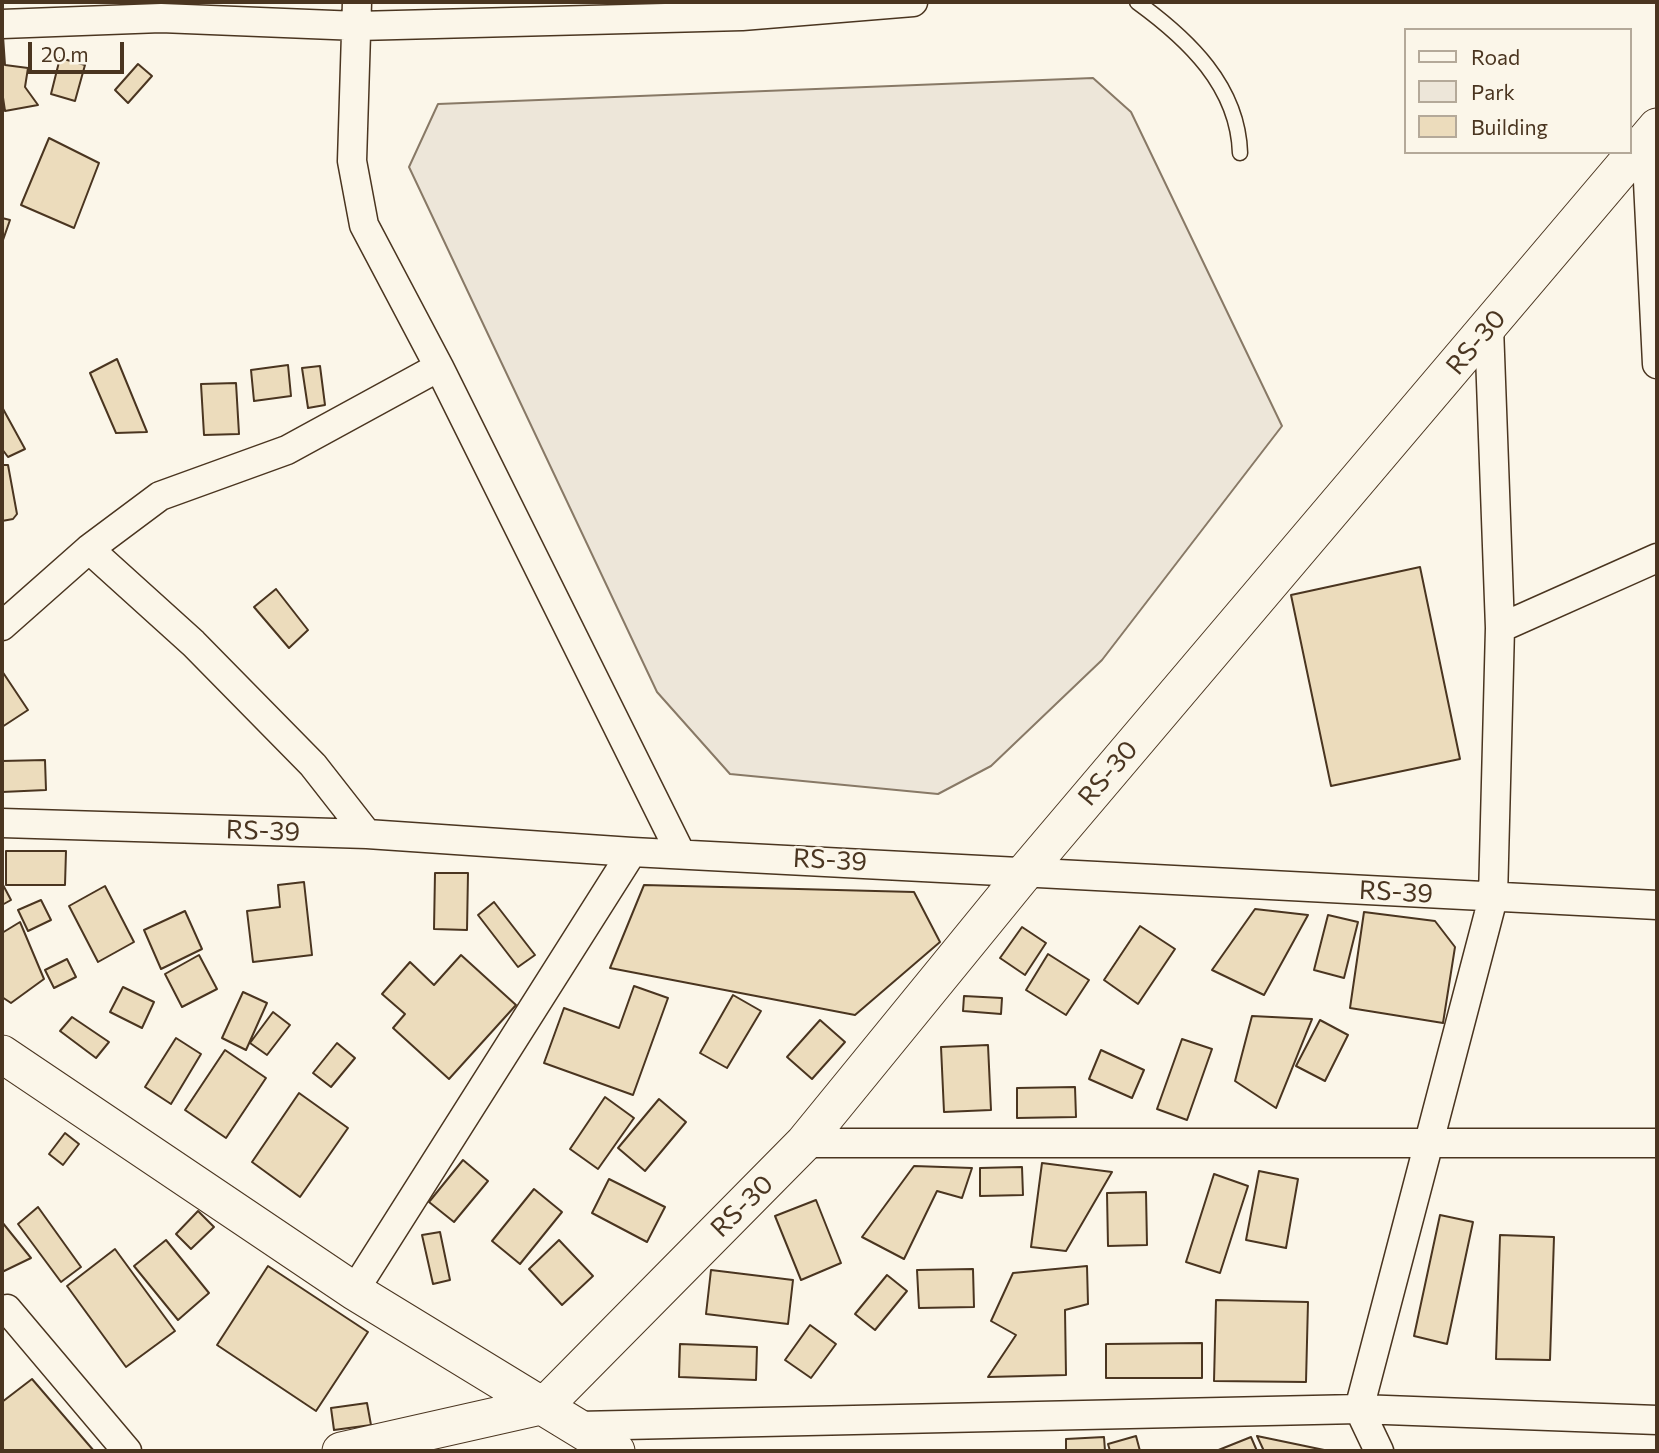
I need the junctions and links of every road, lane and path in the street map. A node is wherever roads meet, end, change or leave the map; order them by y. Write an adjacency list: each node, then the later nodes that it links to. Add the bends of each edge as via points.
1 (913, 2): 3 (street)
2 (1137, 2): 8 (lane, via 1170,26 1212,70 1240,128)
3 (742, 9): 5 (street)
4 (162, 10): 5 (street); 6 (street)
5 (358, 14): 11 (street, via 352,161 364,225)
6 (2, 24)
7 (1651, 134): 9 (street, RS-30); 10 (street)
8 (1241, 153)
9 (1489, 327): 15 (street); 20 (street, RS-30)
10 (1657, 364)
11 (439, 367): 12 (street, via 287,450 160,496); 19 (street)
12 (89, 549): 14 (street); 17 (street, via 193,643 313,765)
13 (1657, 558): 15 (street)
14 (2, 625)
15 (1500, 628): 21 (street)
16 (2, 823): 17 (street, RS-39)
17 (368, 834): 18 (street, RS-39)
18 (632, 852): 19 (street, RS-39); 27 (street)
19 (680, 852): 20 (street, RS-39)
20 (1026, 870): 21 (street, RS-39); 24 (street, RS-30)
21 (1493, 898): 22 (street, RS-39); 26 (street)
22 (1657, 905)
23 (2, 1054): 27 (street)
24 (804, 1143): 26 (street); 29 (street, RS-30)
25 (1657, 1143): 26 (street)
26 (1430, 1144): 30 (street)
27 (354, 1291): 29 (street)
28 (7, 1309): 33 (street)
29 (545, 1405): 32 (street); 34 (street)
30 (1359, 1409): 31 (street); 32 (street); 36 (street)
31 (1657, 1420)
32 (578, 1426): 35 (street)
33 (127, 1451)
34 (341, 1451)
35 (616, 1451)
36 (1379, 1451)

